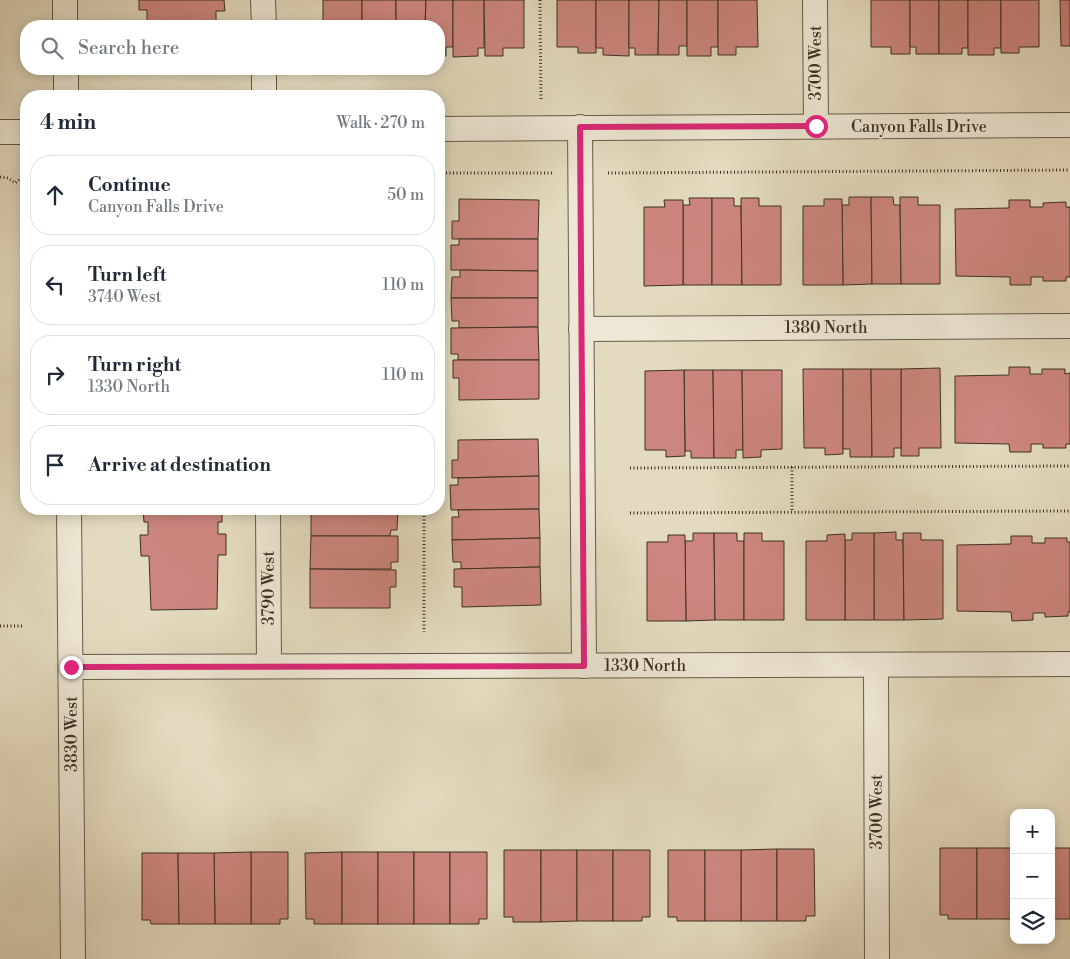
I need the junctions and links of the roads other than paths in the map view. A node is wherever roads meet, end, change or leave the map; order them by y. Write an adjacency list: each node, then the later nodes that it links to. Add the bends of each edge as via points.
1 (65, 0): 4 (street)
2 (263, 0): 5 (street)
3 (815, 0): 11 (street, 3700 West)
4 (65, 20)
5 (264, 20)
6 (66, 75): 8 (street)
7 (264, 75): 9 (street)
8 (66, 90)
9 (264, 90)
10 (1070, 125): 11 (street, Canyon Falls Drive)
11 (816, 126): 12 (street, Canyon Falls Drive)
12 (580, 127): 13 (street, Canyon Falls Drive); 17 (street)
13 (445, 129)
14 (0, 132): 15 (street)
15 (20, 132)
16 (1070, 326): 17 (street, 1380 North)
17 (581, 329): 23 (street)
18 (69, 515): 24 (street, 3830 West)
19 (268, 515): 22 (street, 3790 West)
20 (1070, 664): 21 (street, 1330 North)
21 (876, 665): 23 (street, 1330 North); 26 (street, 3700 West)
22 (269, 666): 23 (street, 1330 North); 24 (street, 1330 North)
23 (584, 666)
24 (71, 667): 25 (street, 3830 West)
25 (73, 959)
26 (877, 959)

